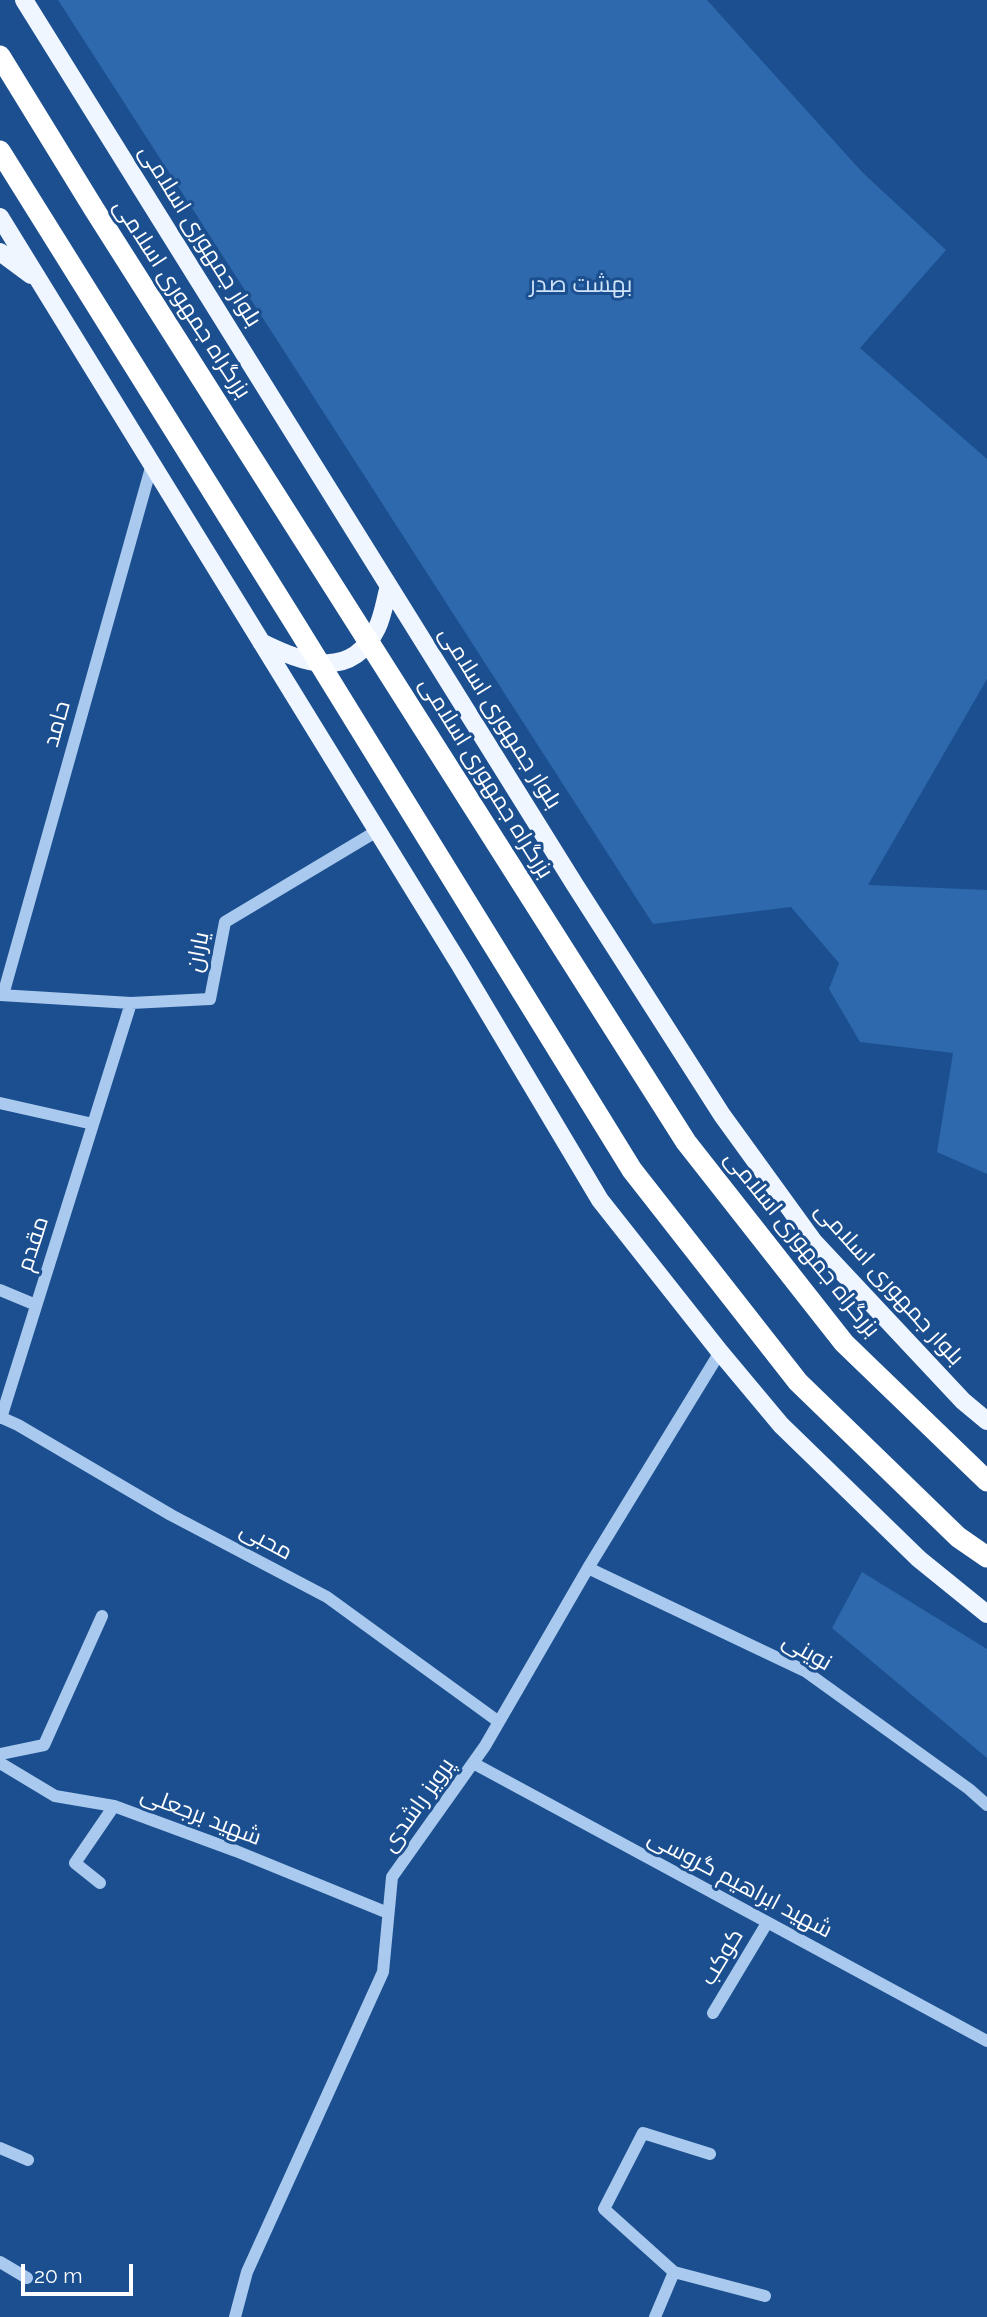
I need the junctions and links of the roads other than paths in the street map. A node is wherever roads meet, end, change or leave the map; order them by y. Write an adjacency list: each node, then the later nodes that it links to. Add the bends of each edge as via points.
1 (24, 0): 8 (main road, بلوار جمهوری اسلامی)
2 (0, 56): 20 (highway, بزرگراه جمهوری اسلامی, bridge, via 685,1142 844,1343)
3 (0, 151): 21 (highway, bridge, via 632,1170 798,1382 958,1537)
4 (0, 217): 6 (main road)
5 (0, 252): 6 (main road)
6 (39, 281): 7 (main road)
7 (152, 464): 9 (main road); 11 (street, حامد)
8 (389, 586): 9 (main road, via 377,628 359,654 335,665 292,657); 19 (main road, بلوار جمهوری اسلامی, via 722,1115 814,1242)
9 (261, 642): 10 (main road)
10 (377, 831): 12 (street, یاران, via 225,922 210,999); 17 (main road, via 600,1200)
11 (2, 995): 12 (street, یاران)
12 (131, 1003): 14 (street, مقدم)
13 (0, 1103): 14 (street)
14 (93, 1124): 16 (street, مقدم)
15 (0, 1290): 16 (street)
16 (36, 1306): 18 (street, مقدم)
17 (720, 1352): 22 (street, پرویز راشدی); 23 (main road, via 801,1444 919,1559)
18 (0, 1418): 25 (street, محبی, via 327,1597)
19 (987, 1421)
20 (987, 1481)
21 (987, 1557)
22 (588, 1568): 25 (street, پرویز راشدی); 30 (street, نوینی, via 805,1671)
23 (987, 1614)
24 (103, 1616): 26 (street, via 44,1745)
25 (499, 1723): 28 (street, پرویز راشدی)
26 (0, 1754)
27 (0, 1763): 29 (street, شهید برجعلی, via 55,1796)
28 (473, 1763): 32 (street, پرویز راشدی, via 392,1877); 33 (street, شهید ابراهیم گروسی)
29 (114, 1805): 31 (street, via 75,1863); 32 (street, شهید برجعلی)
30 (987, 1805)
31 (100, 1883)
32 (388, 1913): 43 (street, پرویز راشدی, via 383,1972 247,2273)
33 (767, 1923): 34 (street, کوکب); 35 (street, شهید ابراهیم گروسی)
34 (712, 2012)
35 (987, 2041)
36 (0, 2148): 38 (street)
37 (709, 2154): 40 (street, via 643,2133 604,2209)
38 (28, 2161)
39 (0, 2262): 41 (street)
40 (674, 2272): 42 (street); 44 (street)
41 (27, 2278)
42 (765, 2296)
43 (235, 2317)
44 (655, 2317)

